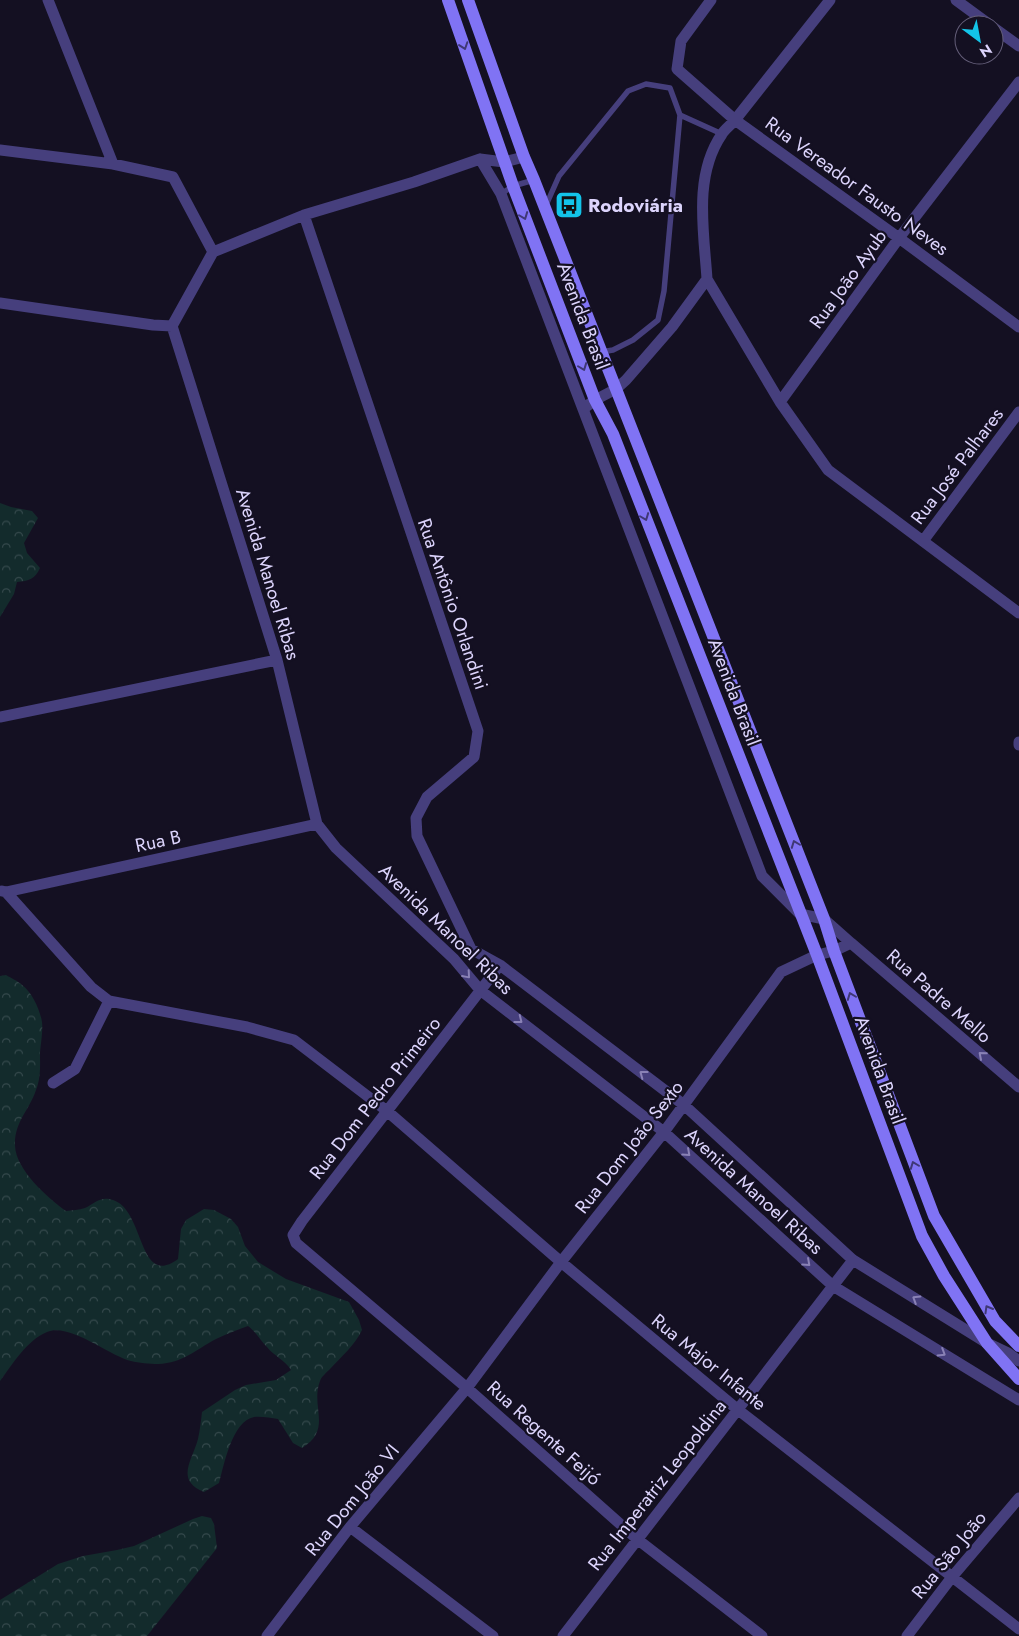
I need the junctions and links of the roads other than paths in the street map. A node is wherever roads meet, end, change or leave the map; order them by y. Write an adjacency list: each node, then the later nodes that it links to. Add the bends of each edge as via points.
1 (48, 0): 18 (street)
2 (448, 0): 17 (main road, Avenida Brasil, one-way to 17)
3 (468, 0): 15 (main road, Avenida Brasil)
4 (711, 0): 12 (street, Rua Vereador Fausto Neves, via 680,41 677,69)
5 (830, 0): 12 (street)
6 (956, 0): 7 (street)
7 (976, 15)
8 (1004, 35): 9 (street)
9 (1019, 46)
10 (1019, 82): 23 (street, Rua João Ayub)
11 (680, 115): 13 (lane); 19 (lane, via 670,88 646,84 628,91 559,176 547,203); 29 (lane, via 664,291 658,320 633,340)
12 (735, 120): 13 (street); 23 (street, Rua Vereador Fausto Neves)
13 (722, 134): 25 (street, via 709,160 702,199)
14 (0, 150): 18 (street)
15 (524, 157): 17 (street); 19 (main road, Avenida Brasil)
16 (480, 159): 17 (street); 21 (street); 22 (street)
17 (504, 162): 20 (main road, Avenida Brasil)
18 (112, 164): 24 (street, via 172,177)
19 (534, 180): 20 (lane); 29 (main road, Avenida Brasil)
20 (513, 186): 21 (lane); 31 (main road, Avenida Brasil, one-way to 31)
21 (501, 194): 33 (street)
22 (304, 215): 24 (street); 46 (street, Rua Antônio Orlandini, via 478,731 474,757 427,797 416,818 417,836)
23 (899, 238): 28 (street, Rua Vereador Fausto Neves); 32 (street, Rua João Ayub)
24 (213, 252): 27 (street)
25 (708, 280): 30 (street, via 672,327); 32 (street)
26 (0, 303): 27 (street)
27 (172, 326): 39 (street, Avenida Manoel Ribas)
28 (1019, 327)
29 (601, 352): 30 (main road, Avenida Brasil)
30 (616, 389): 31 (street); 35 (main road, Avenida Brasil)
31 (596, 400): 33 (street); 36 (main road, Avenida Brasil)
32 (780, 402): 37 (street, via 828,470)
33 (584, 409): 43 (street, via 762,876)
34 (1019, 412): 37 (street, Rua José Palhares)
35 (633, 430): 36 (main road); 44 (main road, Avenida Brasil, one-way to 35)
36 (613, 434): 43 (main road, Avenida Brasil, one-way to 43)
37 (923, 541): 38 (street)
38 (1019, 612)
39 (277, 660): 40 (street); 41 (street, Avenida Manoel Ribas)
40 (0, 717)
41 (317, 824): 42 (street, Rua B); 49 (street, Avenida Manoel Ribas, via 336,848)
42 (3, 891): 52 (street, via 91,987)
43 (800, 914): 44 (street); 48 (main road, Avenida Brasil)
44 (824, 919): 45 (street, Rua Padre Mello); 47 (main road, Avenida Brasil)
45 (851, 943): 47 (street); 54 (street, Rua Padre Mello, one-way to 45)
46 (471, 949): 49 (street); 50 (street)
47 (834, 951): 48 (street, Rua Dom João Sexto); 63 (main road, Avenida Brasil, one-way to 47, via 995,1321 934,1216)
48 (817, 955): 55 (street, Rua Dom João Sexto, via 781,972); 62 (main road, Avenida Brasil, via 922,1236)
49 (454, 959): 51 (street, Avenida Manoel Ribas, one-way to 51)
50 (500, 966): 51 (street, Rua Dom Pedro Primeiro); 55 (street, Avenida Manoel Ribas, one-way to 50)
51 (480, 990): 56 (street, Rua Dom Pedro Primeiro); 57 (street, Avenida Manoel Ribas, one-way to 57)
52 (108, 1001): 53 (street, via 75,1069); 56 (street, Rua Major Infante, via 247,1027 294,1040)
53 (53, 1083)
54 (1019, 1087)
55 (684, 1105): 57 (street, Rua Dom João Sexto); 59 (street, Avenida Manoel Ribas)
56 (386, 1112): 58 (street, Rua Dom Pedro Primeiro, via 293,1236); 60 (street, Rua Major Infante)
57 (664, 1132): 60 (street, Rua Dom João Sexto); 61 (street, Avenida Manoel Ribas, one-way to 61)
58 (307, 1252): 66 (street, Rua Regente Feijó)
59 (853, 1260): 61 (street, Rua Imperatriz Leopoldina); 62 (street, Avenida Manoel Ribas, one-way to 59)
60 (561, 1262): 66 (street, Rua Dom João Sexto); 68 (street, Rua Major Infante)
61 (833, 1286): 67 (street, Avenida Manoel Ribas, one-way to 67); 68 (street, Rua Imperatriz Leopoldina)
62 (987, 1343): 64 (street, Avenida Manoel Ribas); 65 (main road, Avenida Brasil)
63 (1019, 1346)
64 (1019, 1361)
65 (1019, 1379)
66 (467, 1388): 70 (street, Rua Dom João VI); 71 (street, Rua Regente Feijó)
67 (1019, 1400)
68 (737, 1409): 71 (street, Rua Imperatriz Leopoldina); 72 (street, Rua Major Infante)
69 (1019, 1498): 72 (street, Rua São João)
70 (350, 1527): 74 (street, Rua Dom João VI); 75 (street)
71 (637, 1539): 76 (street, Rua Imperatriz Leopoldina); 77 (street, Rua Regente Feijó)
72 (952, 1577): 73 (street, Rua Major Infante); 78 (street, Rua São João)
73 (1019, 1629)
74 (266, 1636)
75 (493, 1636)
76 (563, 1636)
77 (762, 1636)
78 (907, 1636)

